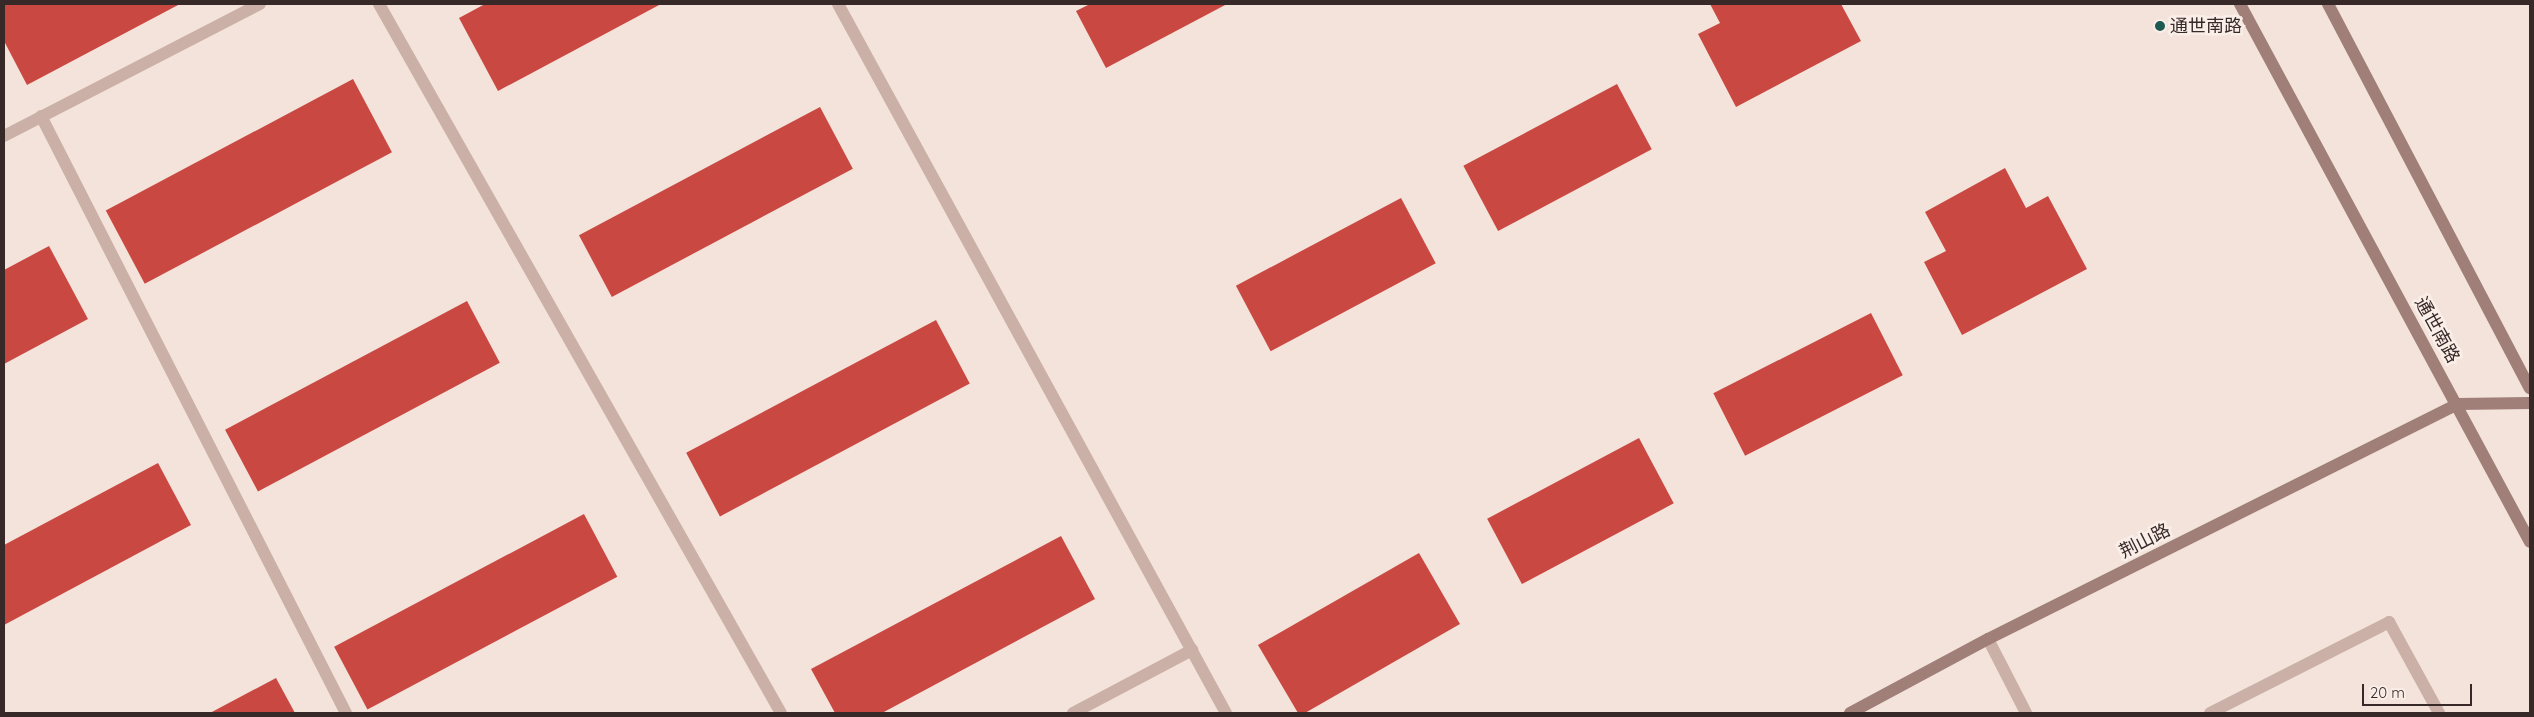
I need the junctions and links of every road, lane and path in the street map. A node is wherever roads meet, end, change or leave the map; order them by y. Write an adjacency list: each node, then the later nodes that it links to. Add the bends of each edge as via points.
1 (260, 4): 6 (lane)
2 (379, 4): 15 (lane)
3 (838, 4): 13 (lane)
4 (2240, 4): 10 (main road, 通世南路)
5 (2328, 4): 8 (main road)
6 (41, 116): 7 (lane); 14 (lane)
7 (4, 136)
8 (2530, 388)
9 (2530, 403): 10 (main road)
10 (2458, 404): 11 (main road, 通世南路); 12 (main road, 荆山路)
11 (2530, 542)
12 (1988, 640): 18 (main road, 荆山路); 19 (lane)
13 (1192, 650): 16 (lane); 17 (lane)
14 (346, 713)
15 (781, 713)
16 (1073, 713)
17 (1226, 713)
18 (1850, 713)
19 (2026, 713)
20 (2210, 713): 21 (lane, via 2389,622)
21 (2439, 713)

